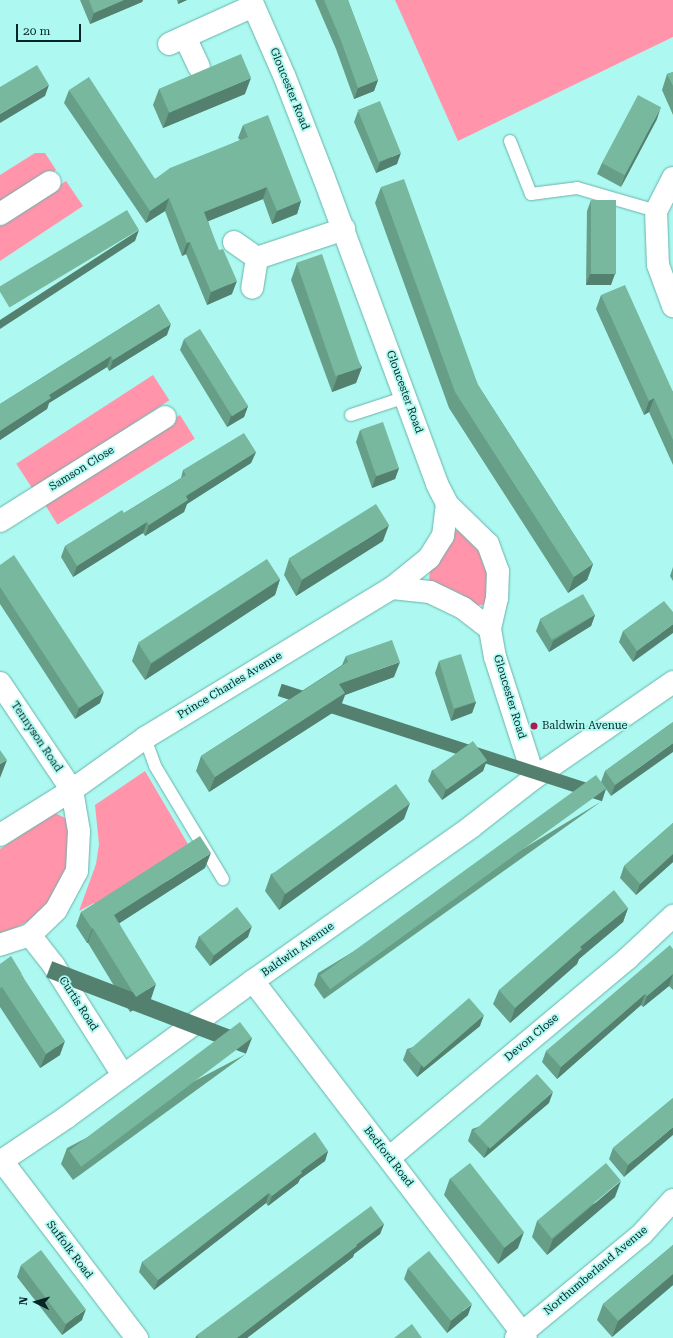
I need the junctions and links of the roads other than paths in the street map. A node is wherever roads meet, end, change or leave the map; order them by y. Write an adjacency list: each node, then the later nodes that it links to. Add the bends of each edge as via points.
1 (252, 3): 2 (street, via 177,41); 8 (street, Gloucester Road, via 284,74)
2 (199, 67)
3 (510, 141): 6 (lane, via 531,194 577,188)
4 (673, 178): 6 (street)
5 (50, 182): 7 (street)
6 (656, 211): 12 (street, via 658,265)
7 (0, 214)
8 (344, 229): 10 (street); 13 (street, Gloucester Road)
9 (234, 242): 10 (street)
10 (257, 258): 11 (street)
11 (252, 288)
12 (673, 306)
13 (406, 397): 14 (lane); 16 (street, Gloucester Road, via 437,484)
14 (352, 415)
15 (165, 417): 17 (street, Samson Close)
16 (448, 504): 18 (street, Prince Charles Avenue, via 443,536 429,558); 19 (street, Gloucester Road, via 488,544 498,571 497,598)
17 (0, 521)
18 (392, 588): 19 (street, via 430,592 463,608); 22 (street, Prince Charles Avenue)
19 (490, 629): 23 (street, Gloucester Road, via 495,657)
20 (673, 682): 23 (street, Baldwin Avenue)
21 (0, 684): 24 (street, Tennyson Road)
22 (145, 738): 24 (street, Prince Charles Avenue); 26 (lane, via 155,766)
23 (534, 778): 30 (street, Baldwin Avenue, via 471,827)
24 (72, 790): 25 (street, Prince Charles Avenue); 28 (street, via 79,831 77,871 56,910)
25 (0, 836)
26 (223, 879)
27 (673, 916): 32 (street, Devon Close, via 628,958)
28 (30, 935): 29 (street); 31 (street, Curtis Road, via 54,966)
29 (0, 945)
30 (253, 981): 31 (street, Baldwin Avenue); 32 (street, Bedford Road)
31 (124, 1075): 33 (street, Baldwin Avenue)
32 (389, 1158): 35 (street, Bedford Road)
33 (1, 1162): 36 (street, Suffolk Road)
34 (673, 1200): 35 (street, Northumberland Avenue, via 642,1234)
35 (521, 1336)
36 (137, 1338)

